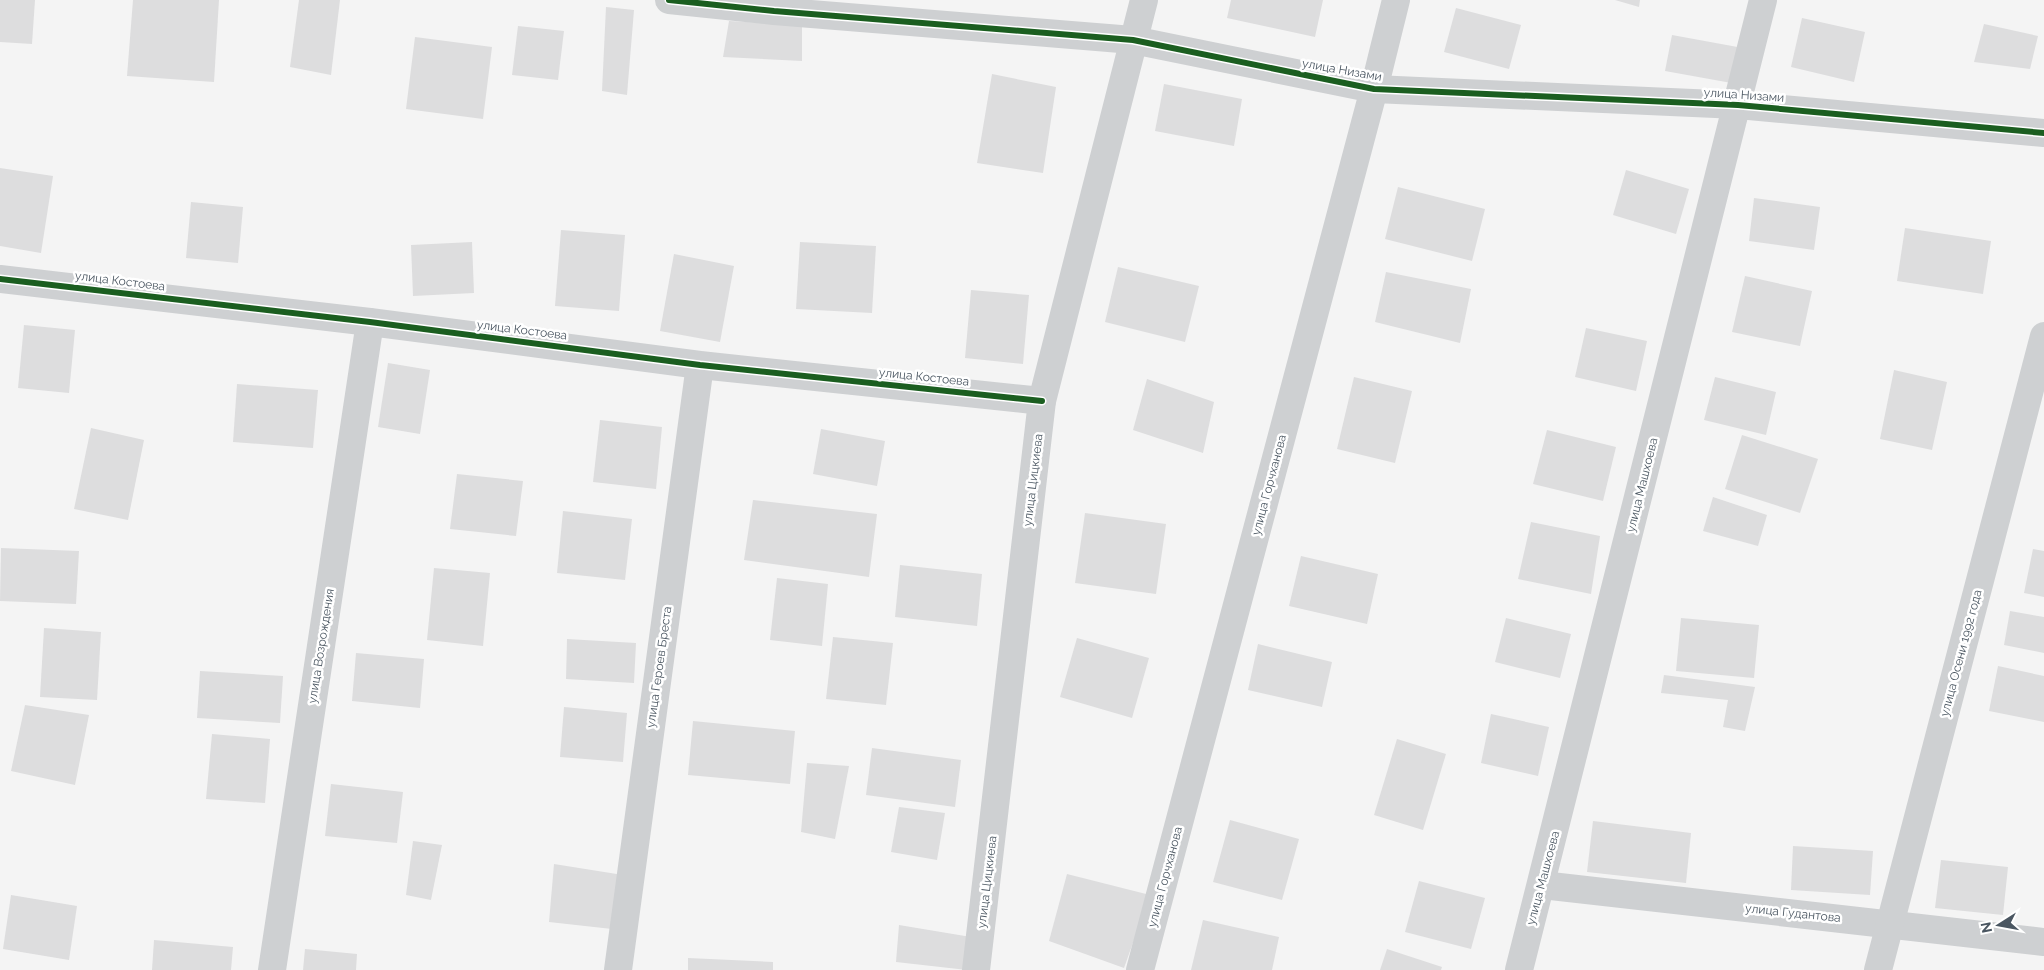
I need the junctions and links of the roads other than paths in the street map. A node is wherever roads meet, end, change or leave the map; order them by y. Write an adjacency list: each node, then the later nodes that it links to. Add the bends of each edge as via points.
1 (669, 0): 5 (street, улица Низами)
2 (1144, 0): 6 (street, улица Цицкиева)
3 (1396, 0): 7 (street, улица Горчханова)
4 (1763, 0): 8 (street, улица Машхоева)
5 (775, 6): 6 (street, улица Низами)
6 (1133, 40): 7 (street, улица Низами); 14 (street, улица Цицкиева)
7 (1374, 88): 8 (street, улица Низами); 21 (street, улица Горчханова)
8 (1738, 105): 9 (street, улица Низами); 15 (street, улица Машхоева)
9 (2044, 133)
10 (0, 279): 11 (street, улица Костоева)
11 (370, 322): 13 (street, улица Костоева); 18 (street, улица Возрождения)
12 (2044, 336): 16 (street, улица Осени 1992 года)
13 (700, 365): 14 (street, улица Костоева); 19 (street, улица Героев Бреста)
14 (1042, 401): 20 (street, улица Цицкиева)
15 (1542, 885): 16 (street, улица Гудантова); 22 (street, улица Машхоева)
16 (1890, 924): 17 (street, улица Гудантова); 23 (street, улица Осени 1992 года)
17 (2044, 942)
18 (272, 970)
19 (618, 970)
20 (976, 970)
21 (1140, 970)
22 (1519, 970)
23 (1878, 970)

